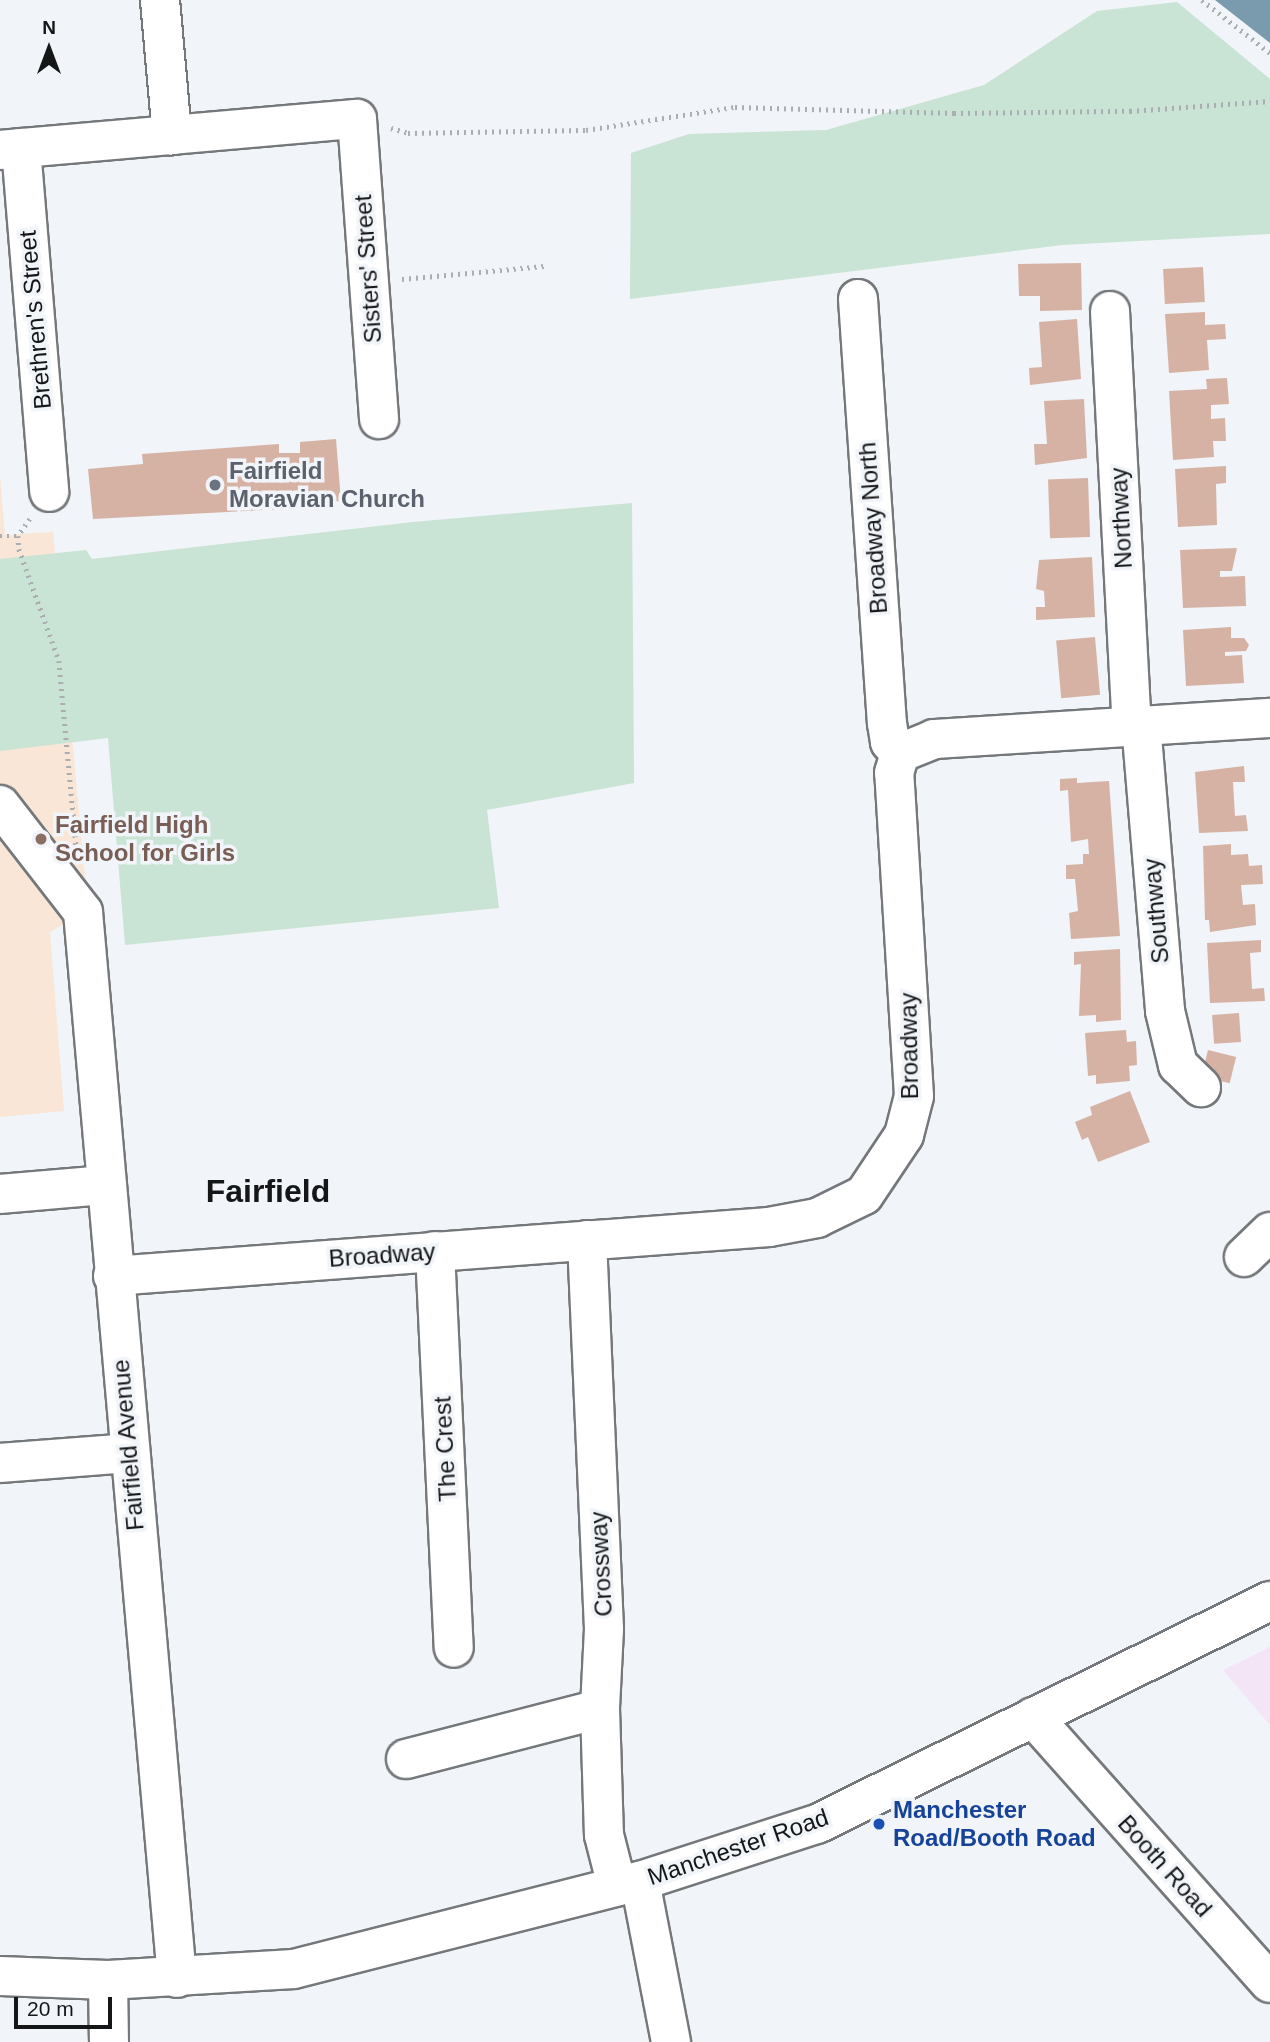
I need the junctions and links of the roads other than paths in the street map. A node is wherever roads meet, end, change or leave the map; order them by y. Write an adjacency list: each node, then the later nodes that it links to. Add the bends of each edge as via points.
1 (160, 0): 2 (main road)
2 (172, 135): 3 (main road); 6 (main road, Sisters' Street, via 357,119)
3 (11, 149): 7 (main road, Brethren's Street)
4 (858, 299): 10 (main road, Broadway North, via 887,723 890,742)
5 (1110, 311): 9 (main road, Northway)
6 (379, 419)
7 (49, 492)
8 (1270, 718): 9 (main road)
9 (1136, 724): 10 (main road, via 934,739); 12 (main road, Southway, via 1165,1012 1178,1066)
10 (900, 753): 15 (main road, Broadway, via 894,773 914,1096 904,1135 887,1164 864,1195 817,1218 769,1227)
11 (7, 822): 13 (main road, Fairfield Avenue, via 83,912)
12 (1201, 1087)
13 (105, 1185): 14 (main road); 17 (main road, Fairfield Avenue)
14 (0, 1194)
15 (587, 1240): 16 (main road, Broadway); 22 (main road, Crossway, via 604,1629)
16 (435, 1251): 17 (main road, Broadway); 21 (main road, The Crest)
17 (113, 1276): 18 (main road, Fairfield Avenue)
18 (129, 1453): 19 (main road); 27 (main road, Fairfield Avenue)
19 (0, 1463)
20 (1270, 1601): 23 (main road, Manchester Road)
21 (454, 1648)
22 (600, 1709): 24 (main road); 25 (main road, Crossway, via 604,1835)
23 (1033, 1717): 25 (main road, Manchester Road, via 817,1824); 29 (main road, Booth Road)
24 (406, 1759)
25 (629, 1884): 27 (main road, Manchester Road, via 294,1969); 31 (main road, Crossway)
26 (0, 1976): 28 (main road, Manchester Road)
27 (177, 1978): 28 (main road, Manchester Road)
28 (108, 1980): 30 (main road)
29 (1270, 1983)
30 (109, 2042)
31 (671, 2042)

